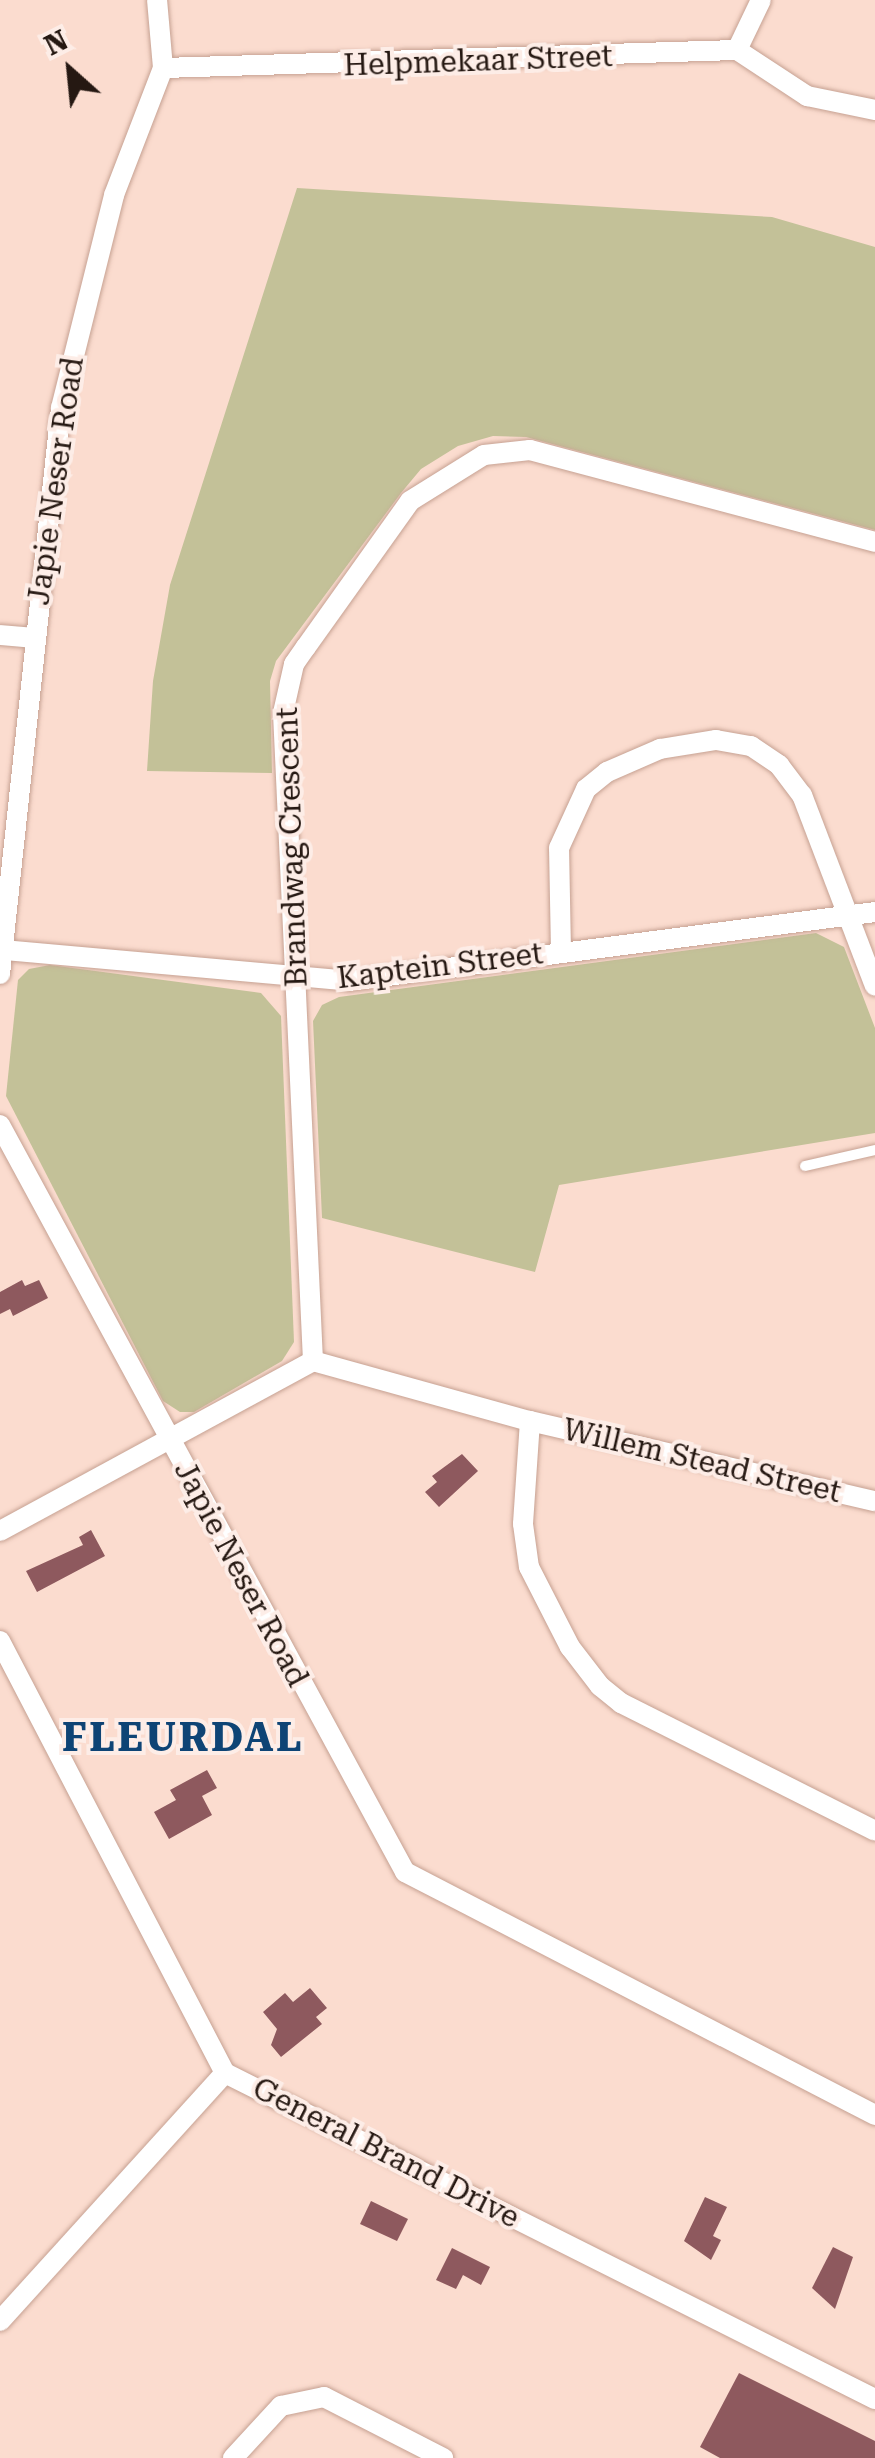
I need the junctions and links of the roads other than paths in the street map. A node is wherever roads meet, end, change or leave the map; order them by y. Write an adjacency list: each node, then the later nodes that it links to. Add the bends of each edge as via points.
1 (157, 0): 4 (street, Japie Neser Road)
2 (761, 0): 3 (street)
3 (737, 50): 4 (street, Helpmekaar Street); 5 (street, via 807,96)
4 (163, 68): 8 (street, Japie Neser Road, via 114,195 74,349)
5 (875, 110)
6 (875, 542): 14 (street, Brandwag Crescent, via 530,450 484,455 435,481 410,501 306,646 288,683 283,713)
7 (0, 635): 8 (street)
8 (34, 638): 11 (street, Japie Neser Road)
9 (875, 912): 10 (street, Kaptein Street)
10 (848, 915): 12 (street, Kaptein Street); 12 (street, via 802,795 779,764 751,746 716,740 660,749 586,789 559,848); 15 (street)
11 (4, 950): 13 (street, Japie Neser Road); 14 (street, Kaptein Street)
12 (561, 951): 14 (street, Kaptein Street, via 348,982)
13 (0, 974)
14 (297, 980): 19 (street, Brandwag Crescent)
15 (875, 986)
16 (0, 1125): 21 (street, Japie Neser Road)
17 (875, 1150): 18 (lane)
18 (805, 1166)
19 (313, 1361): 20 (street, Willem Stead Street); 21 (street)
20 (530, 1421): 22 (street, Willem Stead Street); 25 (street, Willem Stead Street, via 523,1524 529,1566 570,1647 600,1686)
21 (168, 1436): 23 (street); 27 (street, Japie Neser Road, via 405,1872)
22 (875, 1501)
23 (0, 1531)
24 (0, 1641): 26 (street, General Brand Drive)
25 (875, 1831)
26 (225, 2073): 28 (street); 29 (street, General Brand Drive)
27 (875, 2115)
28 (0, 2320)
29 (875, 2399)
30 (233, 2458): 31 (street, via 281,2406 324,2397)
31 (443, 2458)

